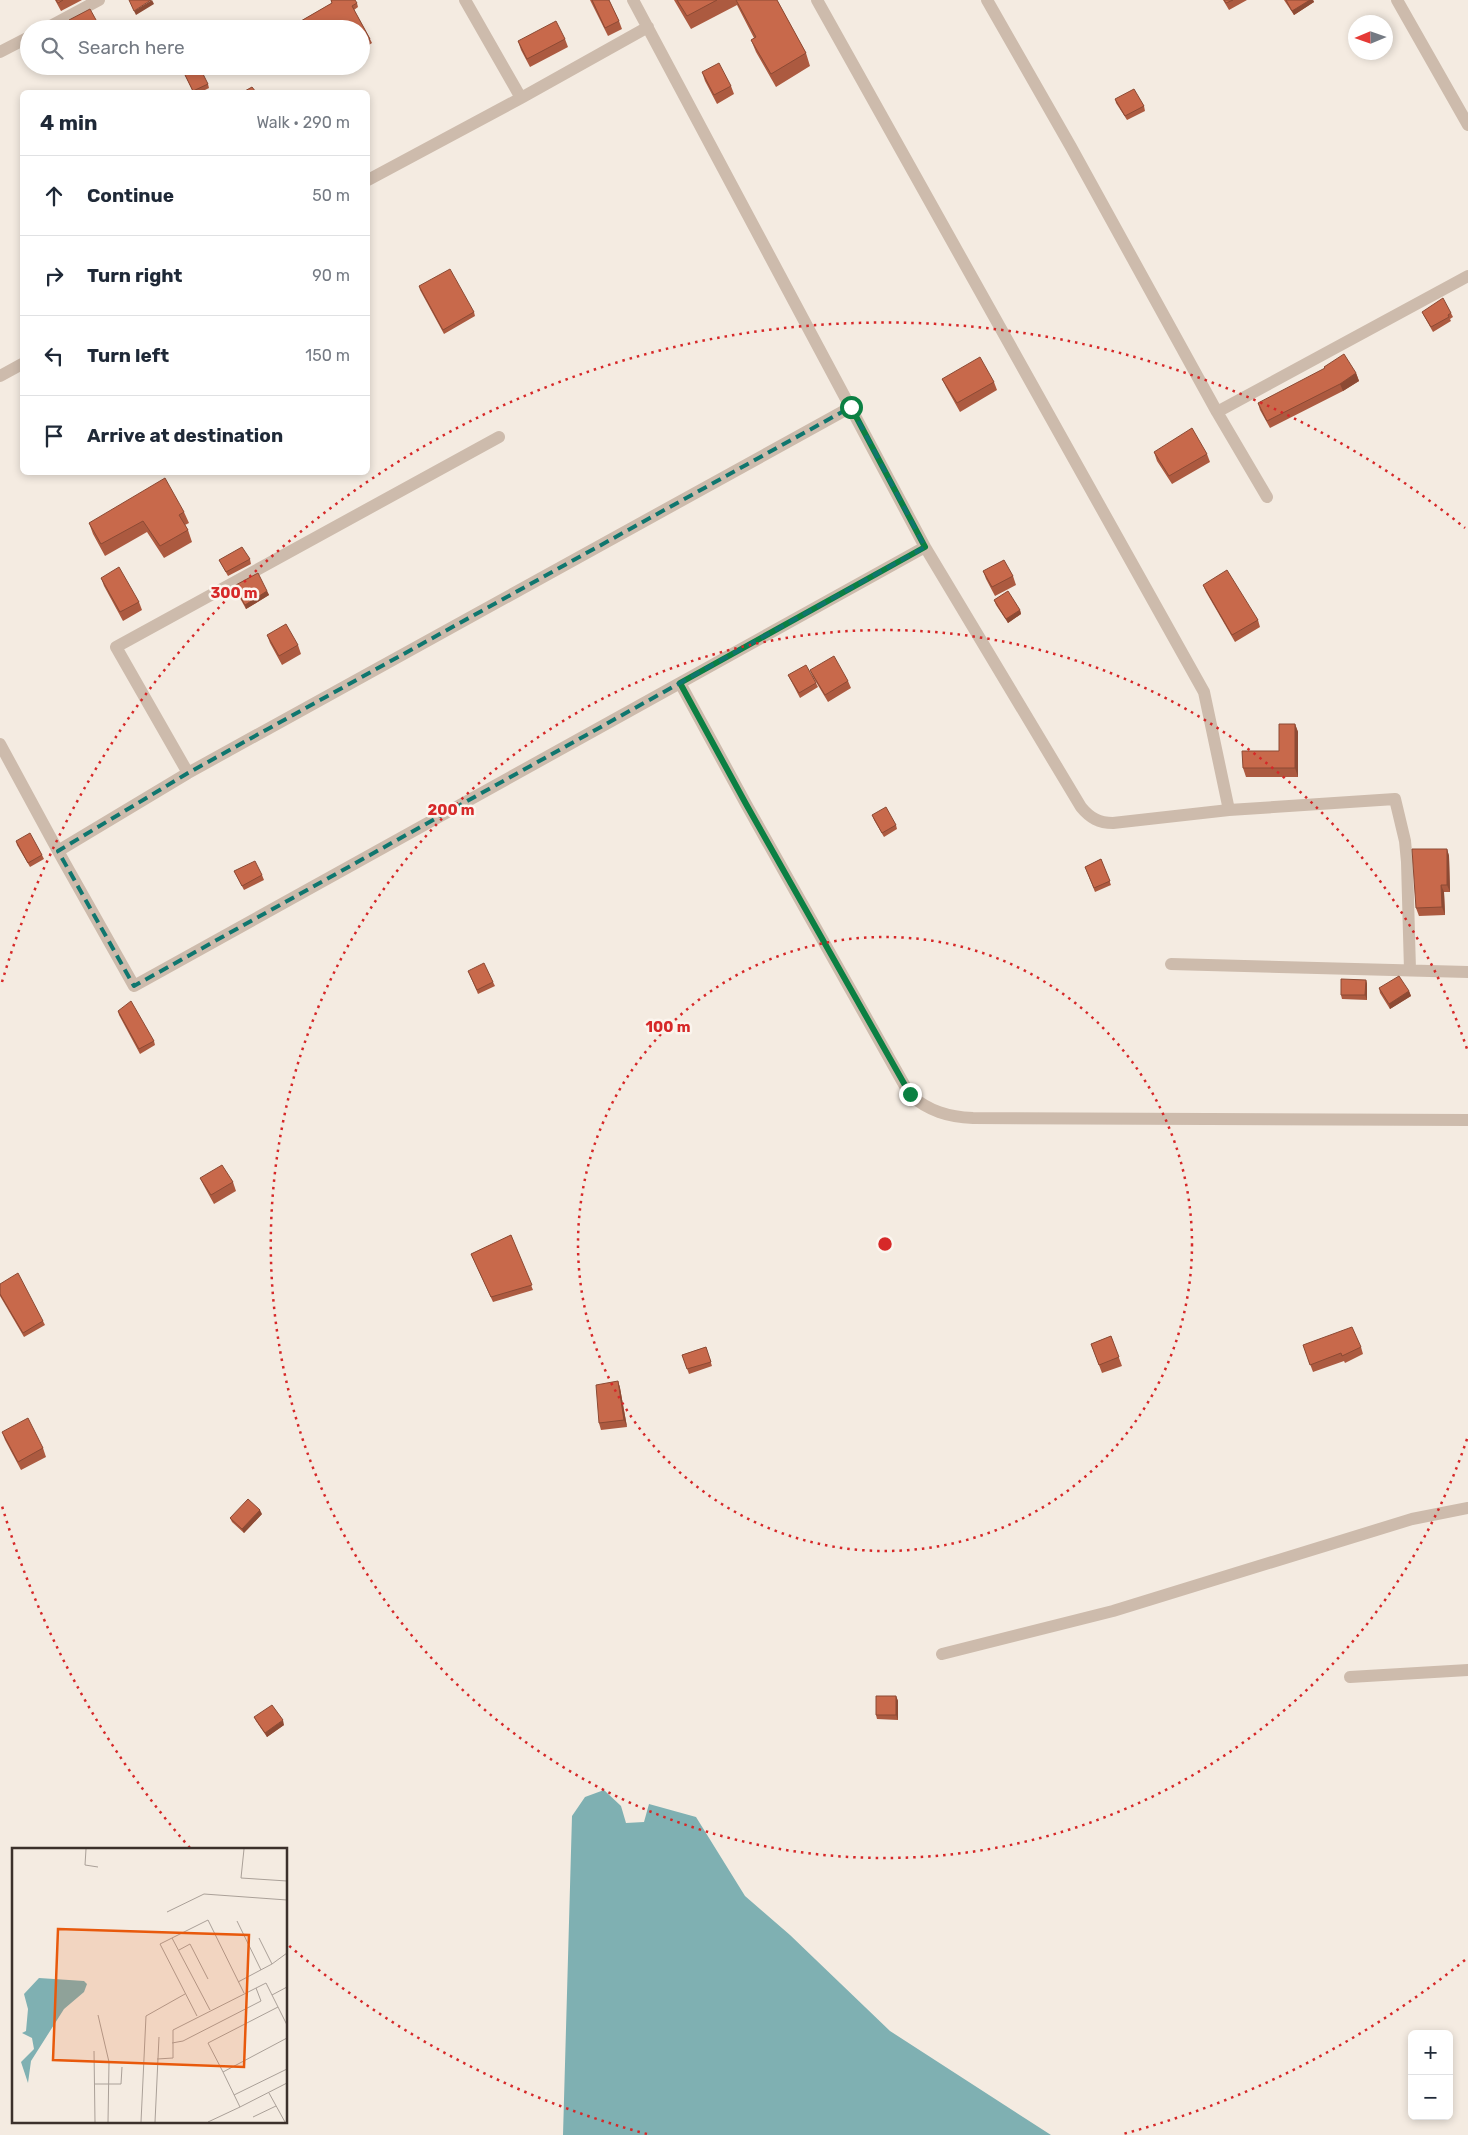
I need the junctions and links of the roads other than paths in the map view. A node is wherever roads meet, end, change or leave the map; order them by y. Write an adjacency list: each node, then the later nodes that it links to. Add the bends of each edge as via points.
1 (99, 0): 7 (street)
2 (465, 0): 11 (street)
3 (633, 0): 8 (street)
4 (818, 0): 25 (street, via 1204,692)
5 (987, 0): 18 (street)
6 (1397, 0): 12 (street)
7 (62, 20)
8 (648, 27): 11 (street); 17 (street)
9 (20, 42): 10 (street)
10 (0, 52)
11 (521, 98): 13 (street)
12 (1468, 125)
13 (370, 179)
14 (1468, 276): 18 (street)
15 (20, 365): 16 (street)
16 (0, 376)
17 (851, 407): 21 (street); 24 (street)
18 (1217, 412): 20 (street)
19 (499, 437): 24 (street, via 116,648)
20 (1266, 497)
21 (925, 547): 22 (street); 25 (street, via 1086,813 1098,821 1113,823)
22 (680, 683): 26 (street, via 134,986); 30 (street, via 910,1094 936,1112 973,1118)
23 (0, 744): 26 (street)
24 (188, 773): 26 (street)
25 (1229, 810): 28 (street, via 1395,799 1407,862)
26 (58, 851)
27 (1171, 964): 28 (street)
28 (1410, 970): 29 (street)
29 (1468, 972)
30 (1468, 1120)
31 (1468, 1508): 32 (street, via 1412,1519 1113,1611)
32 (942, 1654)
33 (1468, 1670): 34 (street)
34 (1350, 1677)

